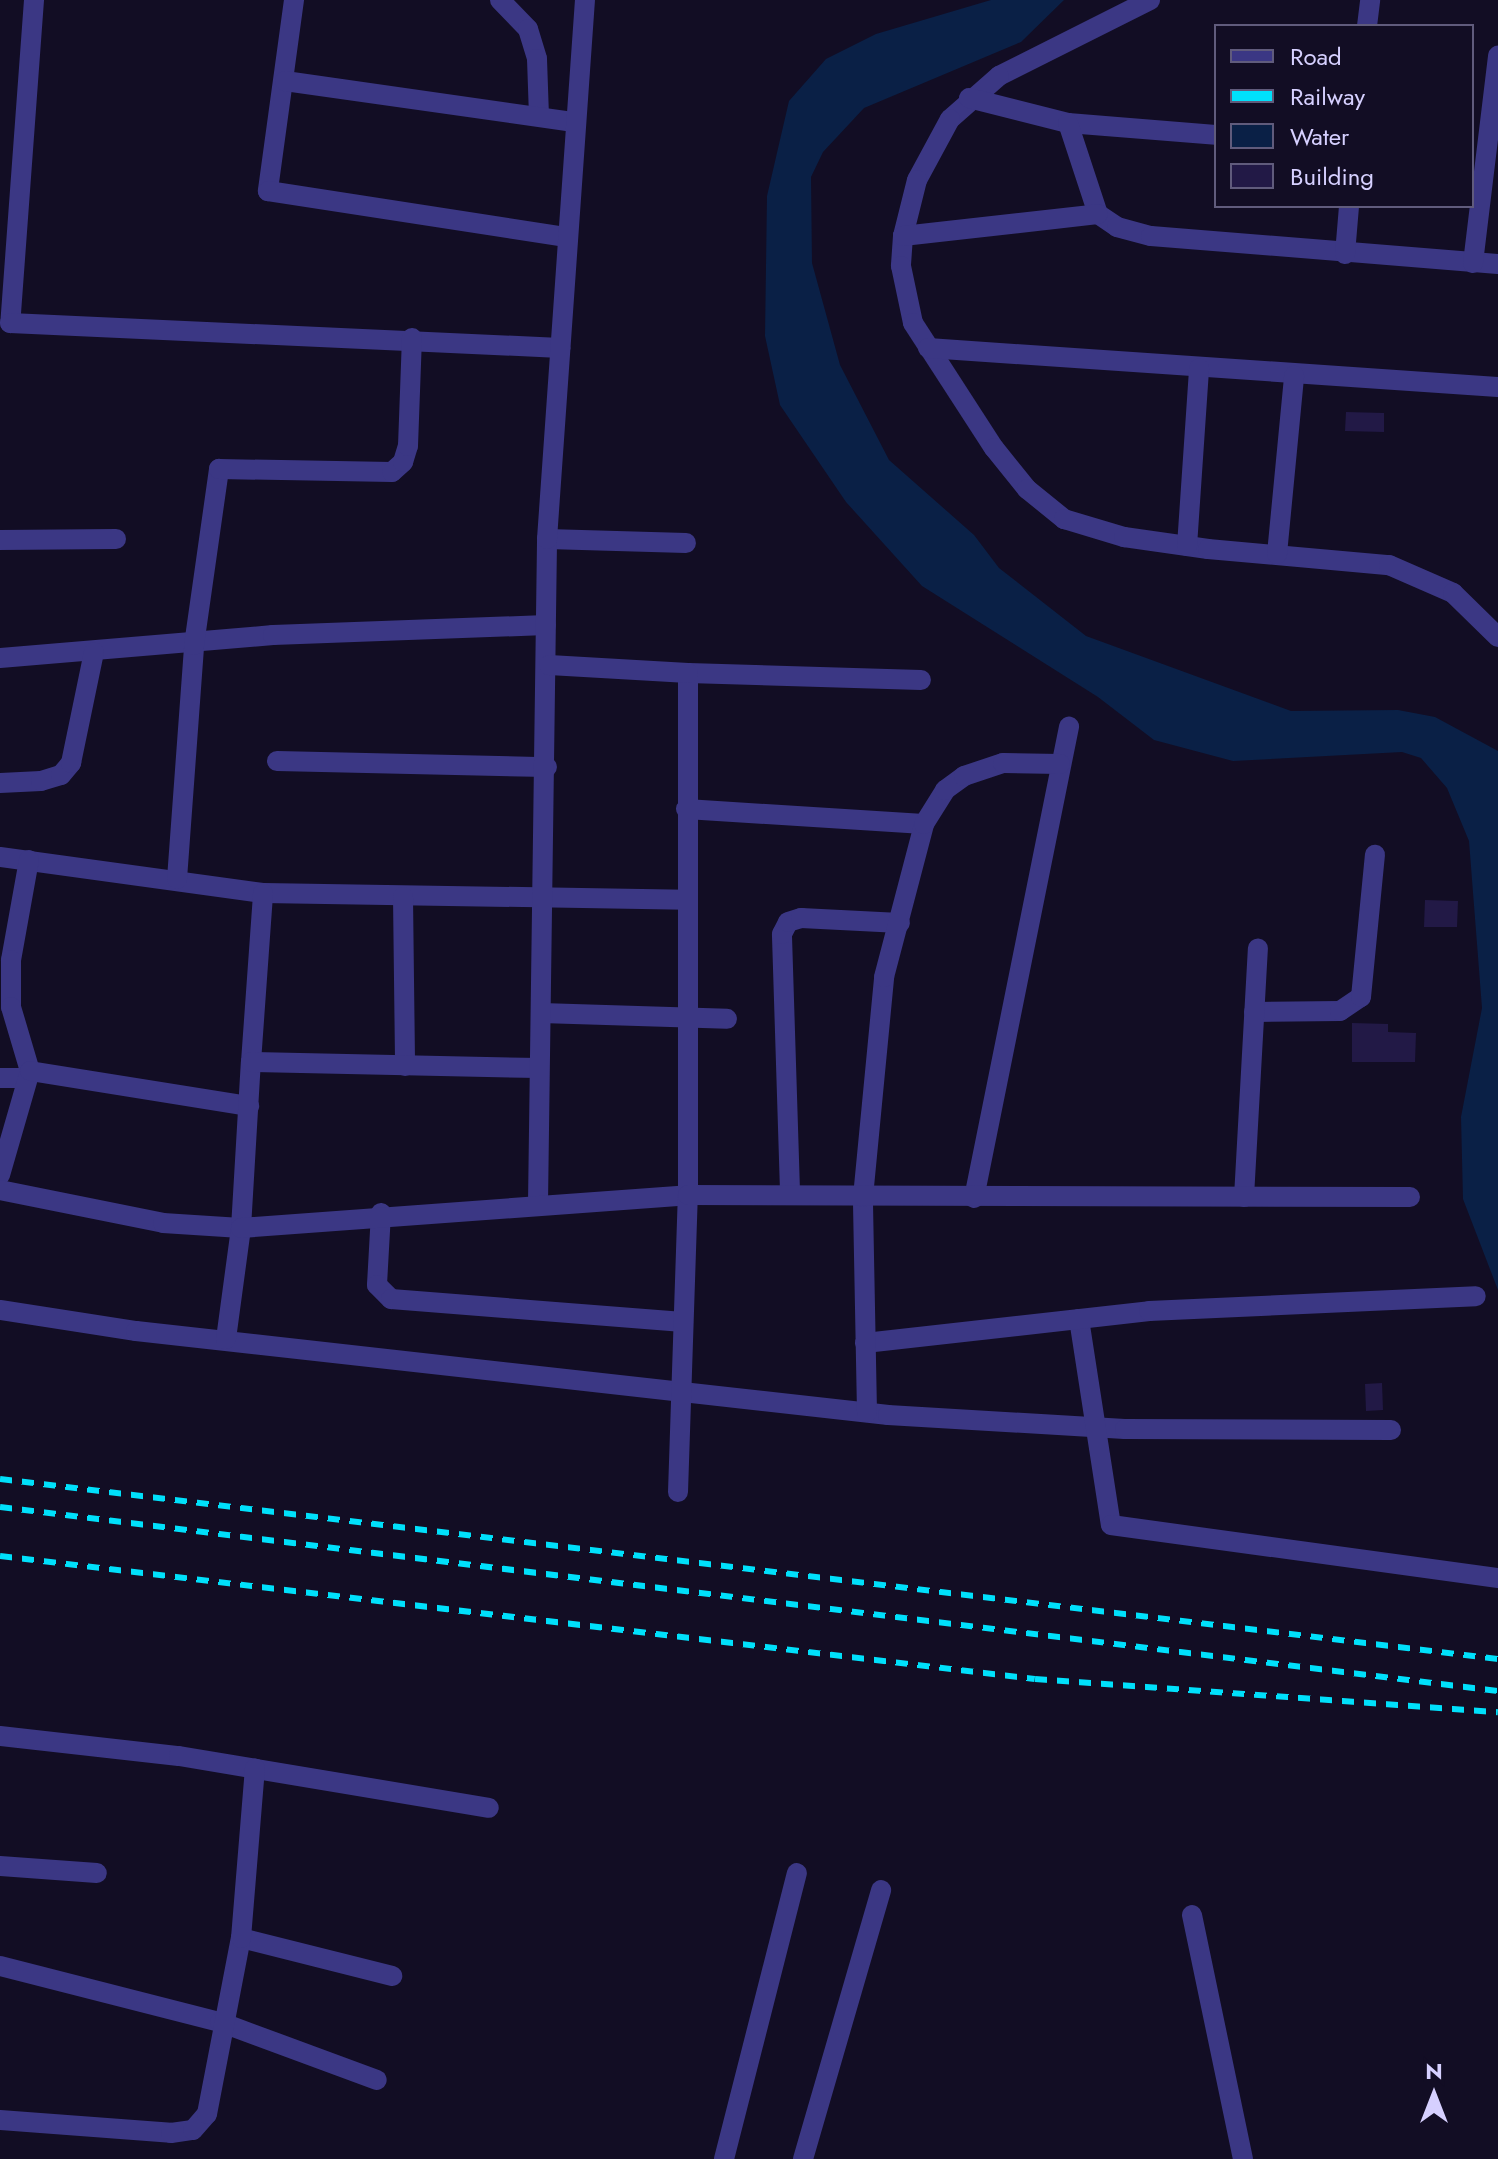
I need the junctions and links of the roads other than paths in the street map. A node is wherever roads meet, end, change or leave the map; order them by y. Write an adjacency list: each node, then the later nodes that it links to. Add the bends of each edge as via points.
1 (34, 0): 22 (street, via 10,323)
2 (294, 0): 9 (street)
3 (500, 0): 11 (street, via 528,29 537,59)
4 (585, 0): 12 (street)
5 (1150, 0): 10 (street, via 999,76)
6 (1370, 0): 7 (street)
7 (1367, 24)
8 (1498, 56): 20 (street)
9 (285, 81): 11 (street); 18 (street, via 266,177 268,191)
10 (969, 98): 13 (street); 17 (street, via 933,143)
11 (539, 116): 12 (street)
12 (574, 122): 18 (street)
13 (1068, 123): 14 (street); 16 (street)
14 (1214, 135)
15 (1349, 208): 19 (street)
16 (1098, 214): 17 (street); 19 (street, via 1151,236)
17 (903, 236): 24 (street, via 906,301)
18 (566, 237): 23 (street)
19 (1345, 254): 20 (street)
20 (1473, 263): 21 (street)
21 (1498, 264)
22 (412, 338): 23 (street); 36 (street, via 408,446 392,472 219,469)
23 (560, 348): 29 (street)
24 (928, 348): 25 (street); 32 (street, via 994,448 1047,508 1091,529)
25 (1199, 368): 26 (street); 32 (street)
26 (1294, 376): 27 (street); 33 (street)
27 (1498, 387)
28 (116, 539): 30 (street)
29 (547, 539): 31 (street); 34 (street)
30 (0, 540)
31 (686, 543)
32 (1187, 546): 33 (street)
33 (1277, 554): 35 (street, via 1389,565 1417,575 1453,593)
34 (546, 625): 36 (street, via 273,635); 39 (street)
35 (1498, 637)
36 (194, 645): 37 (street); 52 (street)
37 (94, 652): 38 (street); 46 (street, via 71,763 61,775 41,781)
38 (0, 658)
39 (549, 665): 40 (street); 45 (street)
40 (688, 673): 41 (street); 47 (street)
41 (921, 680)
42 (1069, 726): 44 (street)
43 (277, 761): 45 (street)
44 (1060, 764): 48 (street, via 1003,763 964,776 945,790); 76 (street)
45 (547, 767): 54 (street)
46 (0, 783)
47 (686, 809): 48 (street); 56 (street)
48 (924, 824): 57 (street)
49 (1375, 855): 59 (street, via 1361,997 1340,1011)
50 (0, 857): 51 (street)
51 (29, 860): 52 (street); 66 (street, via 11,960 11,1007)
52 (177, 879): 53 (street)
53 (263, 893): 55 (street); 63 (street)
54 (544, 896): 55 (street); 56 (street); 60 (street)
55 (403, 897): 64 (street)
56 (686, 900): 61 (street)
57 (900, 923): 71 (street, via 801,918 788,922 782,934); 73 (street, via 884,977)
58 (1258, 948): 59 (street)
59 (1254, 1012): 74 (street)
60 (541, 1013): 61 (street); 65 (street)
61 (684, 1017): 62 (street); 72 (street)
62 (727, 1019)
63 (251, 1062): 64 (street); 68 (street)
64 (405, 1066): 65 (street)
65 (539, 1068): 77 (street)
66 (27, 1075): 67 (street); 68 (street); 69 (street)
67 (0, 1078)
68 (249, 1106): 79 (street)
69 (1, 1168)
70 (0, 1190): 79 (street, via 163,1223)
71 (790, 1191): 72 (street); 73 (street)
72 (688, 1195): 77 (street); 83 (street)
73 (863, 1197): 76 (street); 85 (street)
74 (1244, 1197): 75 (street); 76 (street)
75 (1410, 1197)
76 (974, 1198)
77 (538, 1203): 78 (street)
78 (381, 1213): 79 (street); 83 (street, via 377,1285 391,1299)
79 (241, 1228): 84 (street)
80 (1476, 1296): 82 (street)
81 (0, 1310): 84 (street)
82 (1079, 1319): 85 (street); 88 (street)
83 (683, 1322): 86 (street)
84 (226, 1339): 86 (street)
85 (865, 1343): 87 (street)
86 (681, 1388): 87 (street); 90 (street)
87 (867, 1412): 88 (street)
88 (1097, 1427): 89 (street); 91 (street, via 1111,1525)
89 (1391, 1430)
90 (678, 1492)
91 (1498, 1578)
92 (0, 1736): 93 (street)
93 (255, 1769): 94 (street); 100 (street)
94 (489, 1808)
95 (0, 1866): 96 (street)
96 (97, 1873)
97 (797, 1873): 106 (street)
98 (881, 1890): 107 (street)
99 (1192, 1915): 108 (street)
100 (241, 1938): 102 (street); 103 (street)
101 (0, 1966): 103 (street)
102 (392, 1976)
103 (220, 2022): 104 (street); 105 (street, via 207,2114 193,2130)
104 (377, 2080)
105 (0, 2120)
106 (724, 2159)
107 (803, 2159)
108 (1243, 2159)

